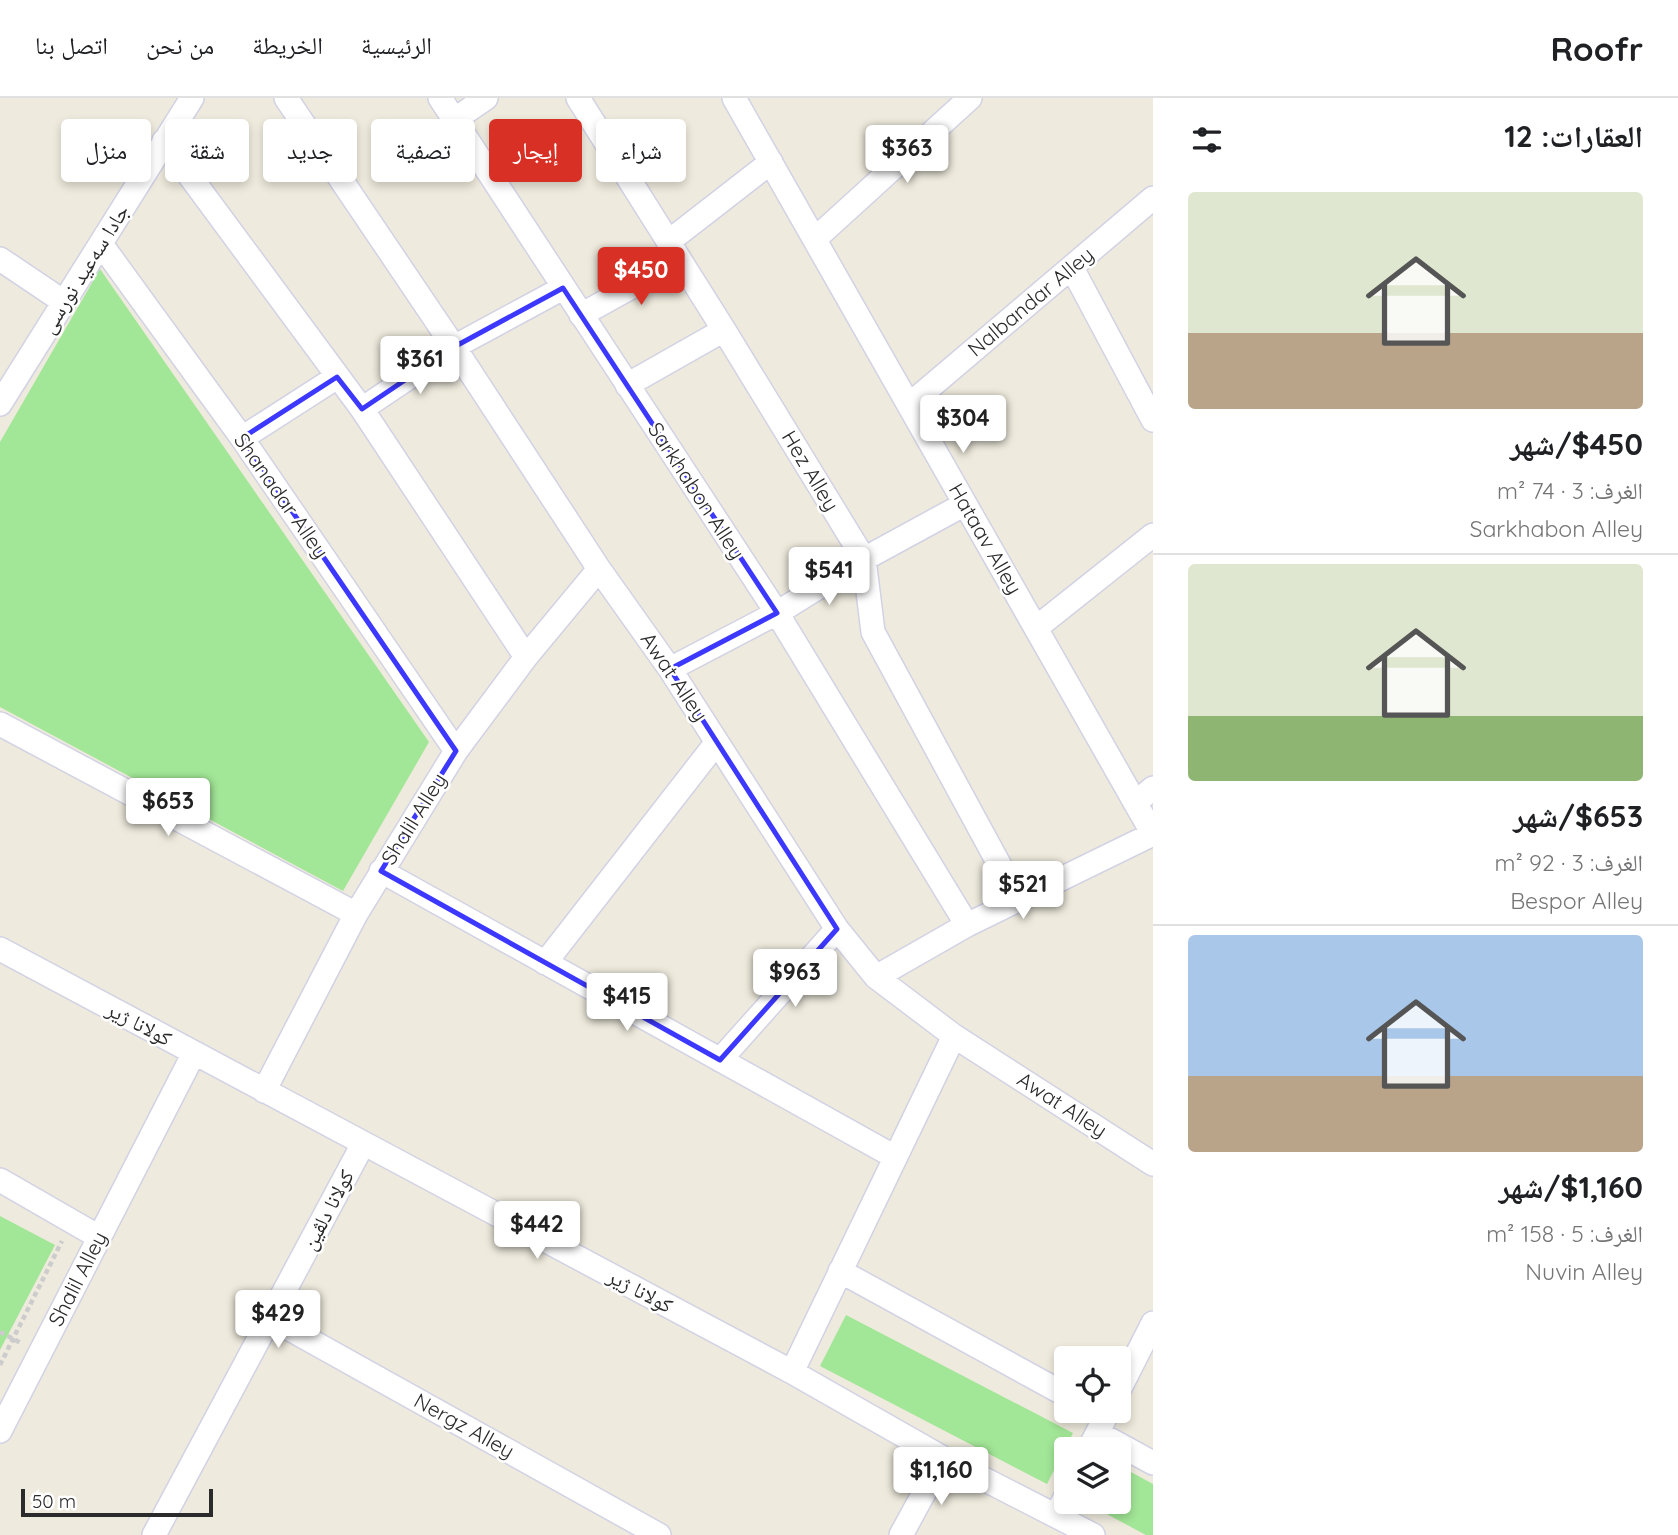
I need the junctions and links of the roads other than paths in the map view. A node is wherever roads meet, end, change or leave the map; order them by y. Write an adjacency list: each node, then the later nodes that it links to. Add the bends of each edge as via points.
1 (192, 98): 10 (street, جادا سەعید نورسی)
2 (287, 98): 23 (street, Awat Alley)
3 (440, 98): 8 (street, Sarkhabon Alley)
4 (486, 98): 9 (street)
5 (578, 98): 16 (street, Hez Alley)
6 (734, 98): 12 (street, Hataav Alley)
7 (970, 98): 14 (street)
8 (453, 119)
9 (455, 119)
10 (164, 141): 15 (street, جادا سەعید نورسی); 24 (street)
11 (475, 152): 19 (street, Sarkhabon Alley)
12 (771, 162): 14 (street, Hataav Alley); 16 (street)
13 (1153, 198): 18 (street, Nalbandar Alley)
14 (815, 239): 27 (street, Hataav Alley)
15 (101, 244): 20 (street, جادا سەعید نورسی); 30 (street, Shanadar Alley)
16 (674, 251): 21 (street); 22 (street, Hez Alley)
17 (0, 259): 20 (street)
18 (1072, 268): 27 (street, Nalbandar Alley); 29 (street)
19 (564, 288): 21 (street, Sarkhabon Alley); 23 (street)
20 (64, 302): 26 (street, جادا سەعید نورسی)
21 (581, 315): 25 (street, Sarkhabon Alley)
22 (724, 330): 25 (street); 33 (street, Hez Alley)
23 (454, 347): 28 (street); 34 (street, Awat Alley)
24 (337, 377): 28 (street); 30 (street)
25 (627, 385): 35 (street, Sarkhabon Alley)
26 (0, 404)
27 (909, 405): 31 (street, Hataav Alley)
28 (362, 409): 37 (street)
29 (1153, 420)
30 (242, 438): 41 (street, Shanadar Alley)
31 (965, 504): 33 (street); 36 (street, Hataav Alley)
32 (1153, 535): 36 (street)
33 (864, 559): 35 (street); 46 (street, Hez Alley, via 873,632)
34 (599, 569): 37 (street, Shalil Alley); 38 (street, Awat Alley)
35 (777, 613): 38 (street); 48 (street, Sarkhabon Alley)
36 (1036, 628): 43 (street, Hataav Alley)
37 (526, 657): 41 (street, Shalil Alley)
38 (670, 670): 40 (street, Awat Alley)
39 (0, 724): 47 (street)
40 (717, 742): 49 (street, Awat Alley); 51 (street)
41 (456, 751): 45 (street, Shalil Alley)
42 (1153, 788): 43 (street)
43 (1135, 803): 44 (street, Hataav Alley)
44 (1153, 834): 46 (street)
45 (381, 871): 47 (street, Shalil Alley); 51 (street)
46 (1018, 900): 48 (street)
47 (356, 914): 56 (street, Shalil Alley)
48 (967, 925): 52 (street)
49 (837, 929): 52 (street, Awat Alley); 55 (street)
50 (0, 949): 54 (street, کولانا ژیر)
51 (545, 963): 55 (street)
52 (876, 977): 53 (street, Awat Alley)
53 (954, 1036): 58 (street); 59 (street, Awat Alley)
54 (194, 1053): 56 (street, کولانا ژیر); 61 (street, Shalil Alley)
55 (720, 1060): 58 (street)
56 (264, 1091): 57 (street, کولانا ژیر)
57 (363, 1144): 63 (street, کولانا دلڤین); 66 (street, کولانا ژیر)
58 (895, 1157): 62 (street)
59 (1153, 1164)
60 (0, 1180): 61 (street)
61 (99, 1237): 69 (street, Shalil Alley)
62 (840, 1271): 66 (street); 67 (street)
63 (270, 1318): 74 (street, کولانا دلڤین); 75 (street, Nergz Alley)
64 (1153, 1323): 65 (street)
65 (1131, 1366)
66 (792, 1372): 70 (street, کولانا ژیر)
67 (1054, 1388)
68 (1099, 1424): 71 (street)
69 (0, 1431)
70 (943, 1458): 72 (street, کولانا ژیر); 76 (street)
71 (1153, 1463)
72 (1054, 1503)
73 (1070, 1514): 77 (street, کولانا ژیر)
74 (154, 1535)
75 (659, 1535)
76 (901, 1535)
77 (1093, 1535)

